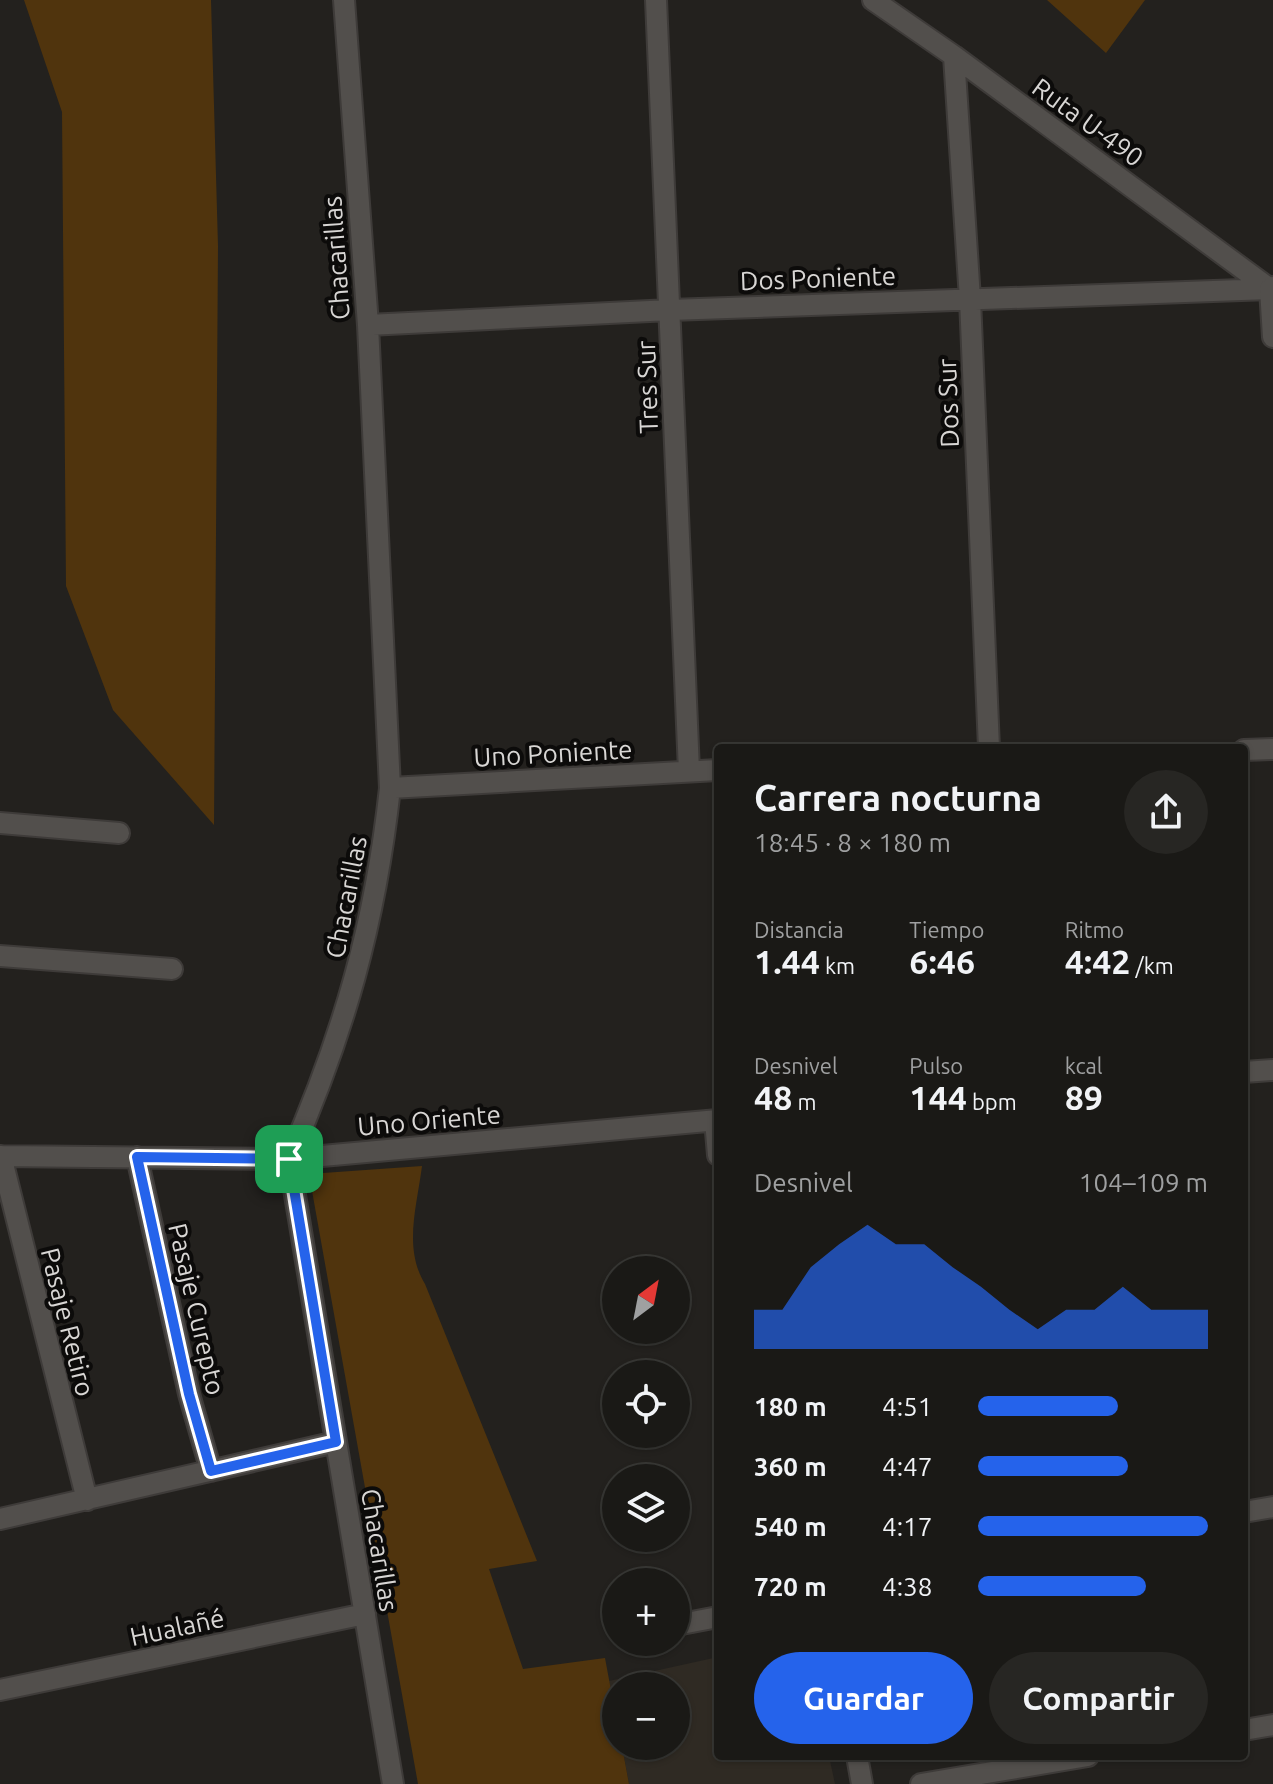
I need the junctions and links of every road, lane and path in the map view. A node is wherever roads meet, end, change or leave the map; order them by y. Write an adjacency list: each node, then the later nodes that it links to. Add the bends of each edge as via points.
1 (344, 0): 8 (street, Chacarillas)
2 (656, 0): 7 (street, Tres Sur)
3 (873, 0): 4 (street, Ruta U-490)
4 (954, 56): 5 (street, Ruta U-490); 6 (street, Dos Sur)
5 (1272, 288): 6 (street, Dos Poniente); 9 (street)
6 (970, 299): 7 (street, Dos Poniente); 10 (street, Dos Sur)
7 (670, 310): 8 (street, Dos Poniente); 14 (street, Tres Sur)
8 (368, 325): 15 (street, Chacarillas)
9 (1273, 337)
10 (989, 744)
11 (1273, 749): 12 (street)
12 (1248, 750)
13 (714, 770): 14 (street, Uno Poniente)
14 (689, 771): 15 (street, Uno Poniente)
15 (390, 788): 25 (street, Chacarillas, via 360,966)
16 (0, 823): 17 (street)
17 (119, 833)
18 (0, 956): 19 (street)
19 (172, 969)
20 (1273, 1070): 21 (street)
21 (1248, 1072)
22 (714, 1120): 25 (street, Uno Oriente)
23 (0, 1156): 24 (street, Uno Oriente); 28 (street, Pasaje Retiro)
24 (137, 1157): 25 (street, Uno Oriente); 27 (street, Pasaje Curepto)
25 (289, 1159): 26 (street, Chacarillas)
26 (336, 1442): 27 (street); 32 (street, Chacarillas)
27 (211, 1471): 28 (street)
28 (87, 1500): 31 (street)
29 (1273, 1507): 30 (street)
30 (1248, 1511)
31 (0, 1519)
32 (365, 1614): 35 (street, Hualañé); 40 (street, Chacarillas)
33 (714, 1618): 34 (street)
34 (690, 1622)
35 (0, 1690)
36 (1273, 1725): 37 (street)
37 (1248, 1729)
38 (858, 1760): 41 (street)
39 (1064, 1760): 42 (street)
40 (393, 1784)
41 (862, 1784)
42 (921, 1784)

